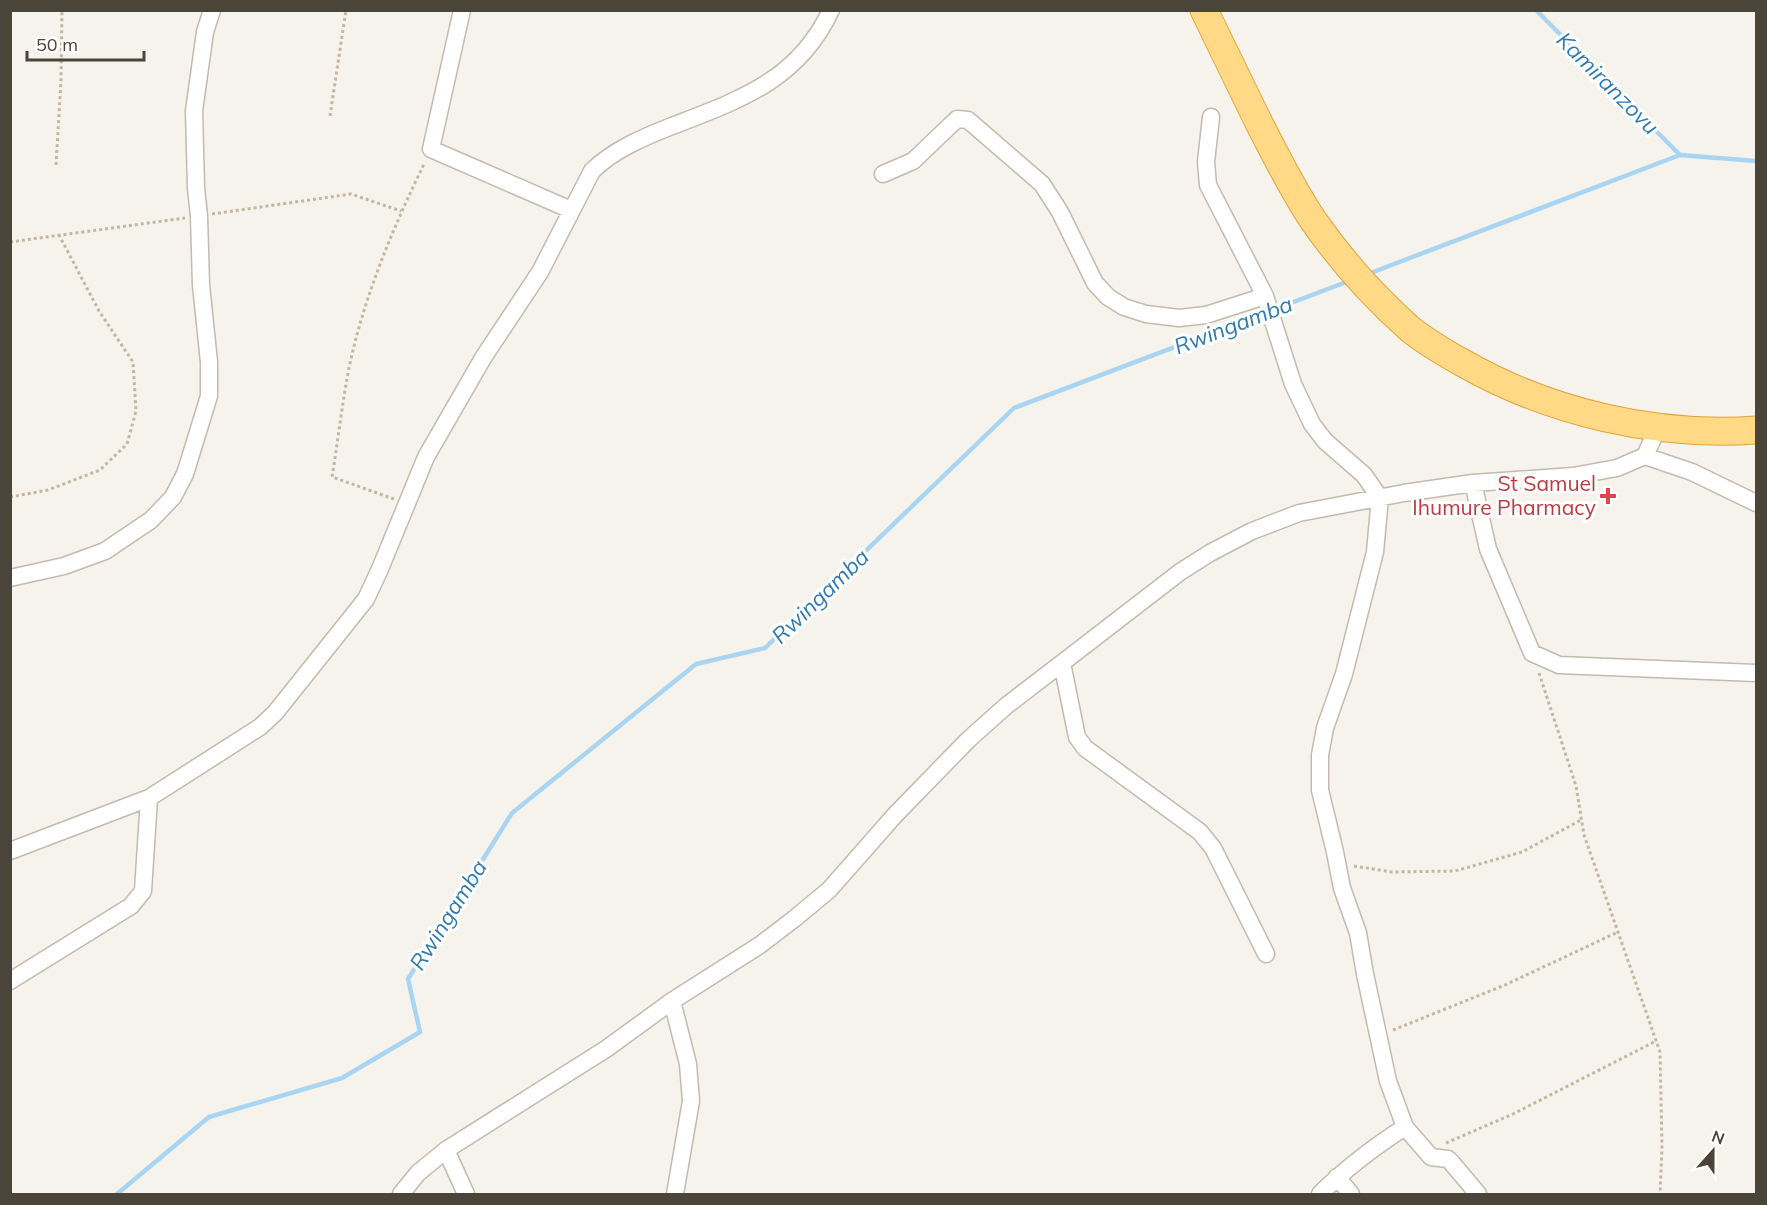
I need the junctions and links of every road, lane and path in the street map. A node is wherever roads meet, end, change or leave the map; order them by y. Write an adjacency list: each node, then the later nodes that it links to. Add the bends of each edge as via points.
1 (62, 10): 10 (path)
2 (212, 10): 14 (street, via 194,111)
3 (346, 10): 7 (path)
4 (462, 10): 9 (street)
5 (831, 10): 12 (street, via 813,43 767,84 737,101 656,132 602,161 592,171)
6 (1204, 10): 18 (highway, via 1283,171 1314,220 1352,270 1411,330 1485,376 1528,394 1573,410)
7 (330, 116)
8 (1211, 117): 17 (street, via 1206,162 1208,185)
9 (430, 150): 12 (street); 13 (path)
10 (56, 165)
11 (883, 174): 17 (street, via 913,161 957,119 968,120 1042,184 1095,283 1124,307 1179,318 1206,315)
12 (571, 210): 25 (street, via 540,272 483,358 426,457)
13 (401, 211): 14 (path, via 351,194); 25 (path, via 366,302 349,368 332,477)
14 (199, 216): 15 (path); 26 (street, via 209,396 185,474 173,497 151,520 105,552)
15 (59, 235): 16 (path); 22 (path, via 99,311 133,362 136,411 127,444 100,470 48,490)
16 (10, 242)
17 (1265, 296): 23 (street, via 1293,384 1312,424 1325,441 1364,475)
18 (1658, 427): 19 (highway, via 1685,431); 20 (street)
19 (1756, 430)
20 (1646, 456): 21 (street, via 1617,468 1572,476); 24 (street, via 1692,472)
21 (1473, 483): 23 (street); 27 (street, via 1488,549)
22 (10, 497)
23 (1380, 498): 28 (street, via 1299,513 1241,537 1180,572); 33 (street, via 1375,552 1320,755 1320,790)
24 (1756, 503)
25 (407, 504): 30 (street, via 366,599 275,712 260,727)
26 (10, 578)
27 (1532, 653): 29 (street, via 1558,665); 31 (path, via 1576,786)
28 (1062, 663): 35 (street, via 1077,737 1085,748 1200,832 1213,848); 37 (street, via 968,740 829,890 760,945)
29 (1756, 673)
30 (149, 798): 32 (street); 36 (street, via 143,891 131,906)
31 (1581, 820): 33 (path, via 1522,852 1455,871 1392,872); 34 (path)
32 (10, 852)
33 (1338, 864): 38 (street, via 1358,933)
34 (1619, 932): 38 (path); 39 (path)
35 (1266, 954)
36 (10, 981)
37 (672, 1001): 41 (street, via 606,1049); 46 (street, via 688,1064 691,1101)
38 (1377, 1036): 40 (street)
39 (1656, 1041): 42 (path, via 1513,1114); 50 (path, via 1660,1052)
40 (1405, 1127): 42 (street); 43 (street)
41 (446, 1150): 44 (street, via 418,1173); 45 (street)
42 (1425, 1152): 49 (street, via 1431,1157 1448,1159)
43 (1337, 1177): 47 (street); 48 (street)
44 (401, 1194)
45 (466, 1194)
46 (675, 1194)
47 (1320, 1194)
48 (1351, 1194)
49 (1478, 1194)
50 (1660, 1194)

